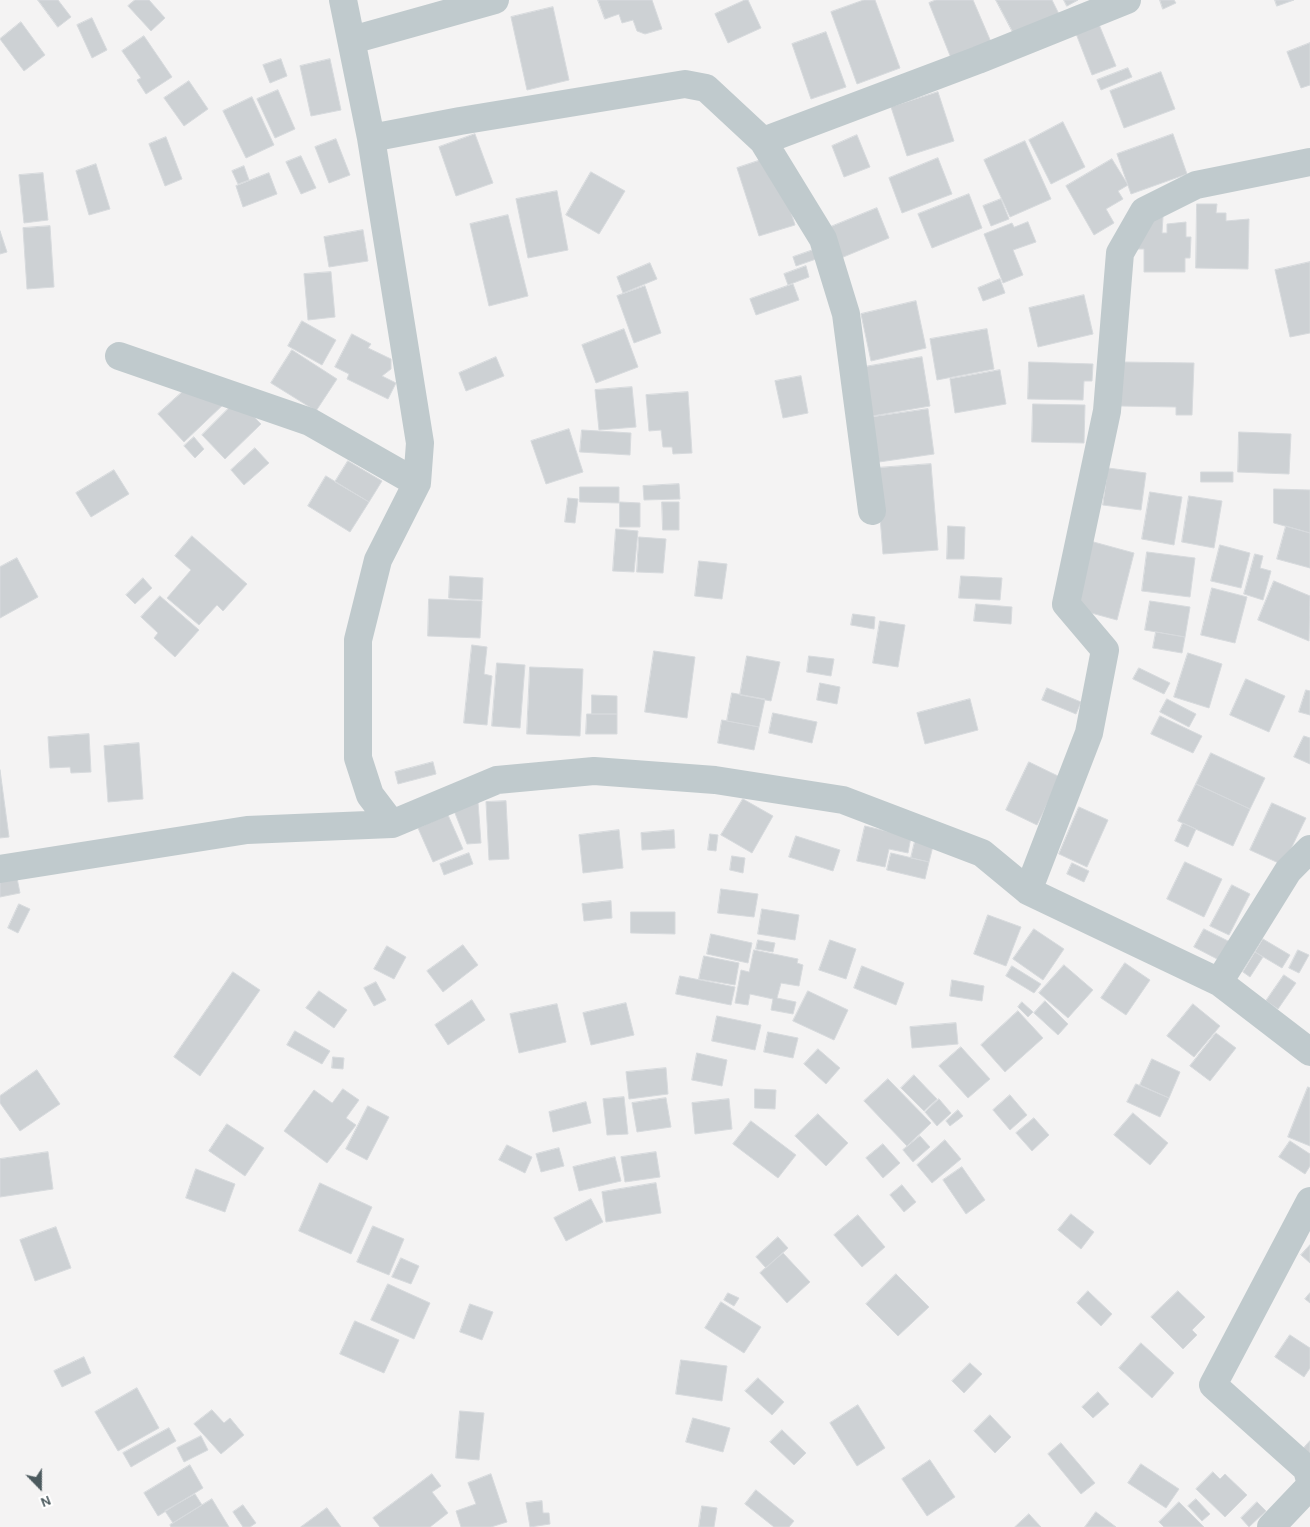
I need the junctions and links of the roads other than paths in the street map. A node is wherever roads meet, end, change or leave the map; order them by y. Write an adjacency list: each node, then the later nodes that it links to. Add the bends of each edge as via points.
1 (343, 0): 4 (street)
2 (495, 0): 4 (street)
3 (1127, 0): 6 (street)
4 (352, 40): 5 (street)
5 (371, 138): 6 (street, via 460,120 685,84 706,88); 9 (street, via 420,443)
6 (763, 141): 10 (street, via 823,239 846,314)
7 (1310, 162): 14 (street, via 1196,185 1144,211 1120,253 1107,411 1066,604 1105,650 1089,733)
8 (119, 356): 9 (street, via 310,422)
9 (417, 483): 11 (street, via 378,560 358,640 358,758 370,795)
10 (872, 511)
11 (392, 824): 13 (street, via 247,830); 14 (street, via 497,780 594,771 715,780 842,800 982,853)
12 (1310, 849): 15 (street, via 1288,871)
13 (0, 869)
14 (1028, 891): 15 (street)
15 (1219, 982): 16 (street)
16 (1310, 1052)
17 (1310, 1201): 18 (street, via 1213,1385 1307,1469)
18 (1310, 1481)
19 (1310, 1486): 20 (street)
20 (1271, 1527)

